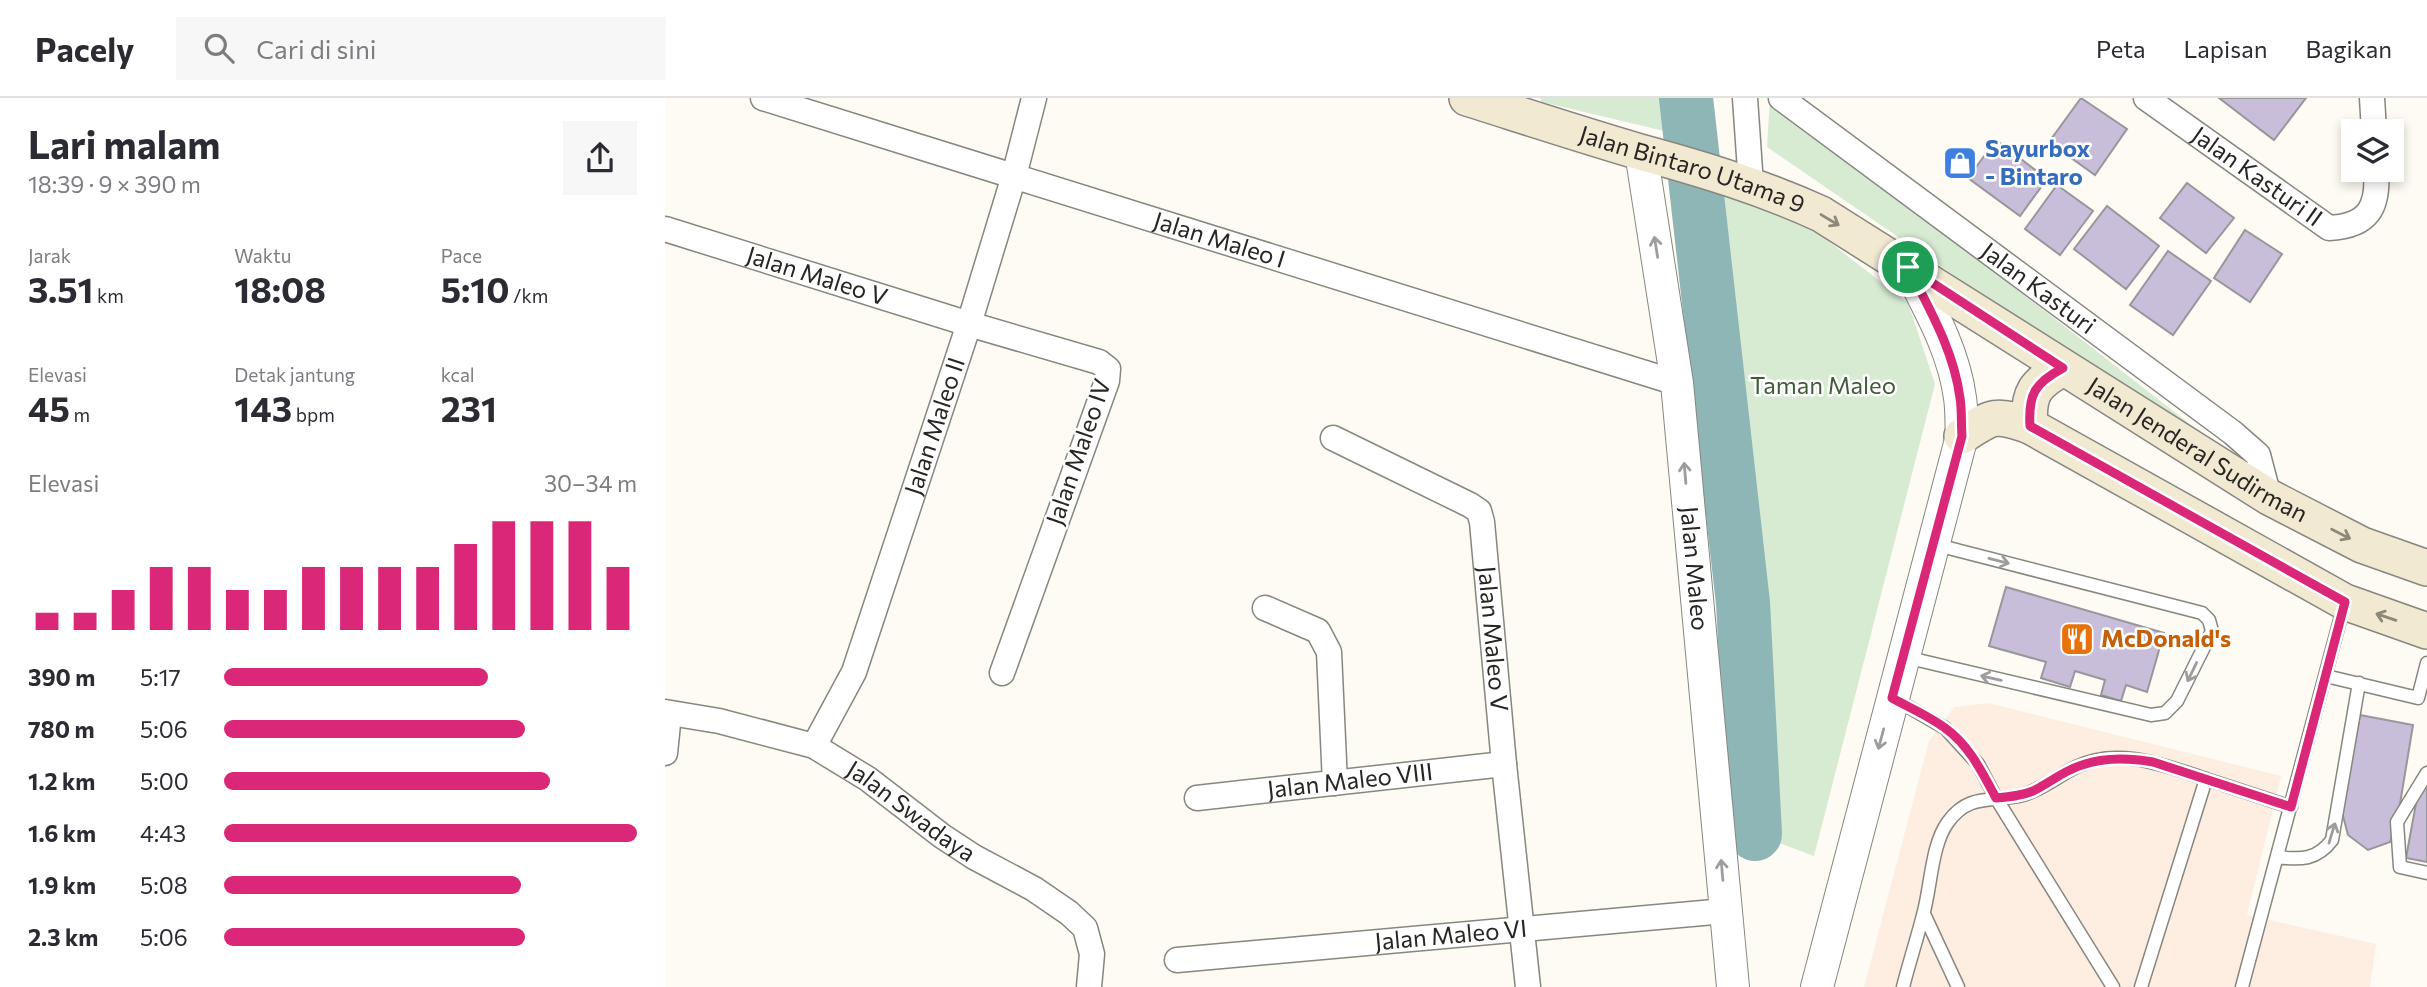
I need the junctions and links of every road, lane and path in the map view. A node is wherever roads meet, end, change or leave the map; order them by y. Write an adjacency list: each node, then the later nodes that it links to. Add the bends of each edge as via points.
1 (763, 98): 11 (street, Jalan Maleo I)
2 (1034, 98): 11 (street, Jalan Maleo II)
3 (1467, 98): 8 (main road, Jalan Bintaro Utama 9)
4 (1745, 98): 12 (street)
5 (1781, 98): 22 (street, Jalan Kasturi, via 2233,433 2258,455)
6 (2146, 98): 13 (street, Jalan Kasturi II, via 2329,228 2349,227 2362,219 2373,206)
7 (2372, 98): 9 (street)
8 (1526, 108): 10 (main road, Jalan Bintaro Utama 9)
9 (2373, 119)
10 (1650, 154): 12 (main road, Jalan Bintaro Utama 9); 18 (street, Jalan Maleo, one-way to 10)
11 (1014, 176): 16 (street, Jalan Maleo II); 18 (street, Jalan Maleo I)
12 (1737, 180): 15 (main road, Jalan Bintaro Utama 9, one-way to 15, via 1821,214)
13 (2377, 182)
14 (665, 229): 16 (street, Jalan Maleo V)
15 (1908, 267): 17 (main road, Jalan Jenderal Sudirman); 20 (street, via 1937,322 1951,362 1960,398)
16 (969, 324): 30 (street, Jalan Maleo IV, via 1099,362 1108,369); 35 (street, Jalan Maleo II, via 854,672)
17 (2063, 368): 19 (main road, via 2045,377 2032,393); 22 (main road, Jalan Jenderal Sudirman)
18 (1677, 383): 46 (street, Jalan Maleo, one-way to 18)
19 (2030, 426): 20 (main road, via 2004,416 1986,420); 25 (main road)
20 (1962, 436): 23 (street)
21 (1333, 438): 37 (street, Jalan Maleo V, via 1479,511)
22 (2269, 497): 24 (main road, Jalan Jenderal Sudirman, one-way to 24, via 2363,545)
23 (1933, 544): 28 (street); 28 (lane, one-way to 28, via 2202,613 2212,631 2177,701 2165,713 2151,715)
24 (2427, 568)
25 (2345, 602): 27 (main road, one-way to 25); 31 (lane)
26 (1265, 608): 40 (street, via 1318,631 1325,641)
27 (2427, 631)
28 (1903, 657): 33 (street)
29 (2427, 663): 32 (lane, via 2418,698)
30 (1002, 673)
31 (2326, 676): 32 (lane); 43 (lane)
32 (2359, 683): 44 (lane, one-way to 32, via 2316,856 2332,840)
33 (1892, 698): 42 (lane, via 1945,728 1960,742); 50 (street, one-way to 50)
34 (667, 713): 35 (street, Jalan Swadaya, via 719,721); 36 (street)
35 (814, 746): 51 (street, Jalan Swadaya, via 868,779 942,836 1069,913 1085,928 1093,954)
36 (665, 753)
37 (1504, 764): 40 (street, Jalan Maleo VIII); 48 (street, Jalan Maleo V)
38 (2427, 773): 45 (lane, via 2397,822 2400,867)
39 (2206, 779): 42 (lane, via 2153,762 2102,760 2080,765 2031,792); 43 (lane); 57 (lane)
40 (1335, 783): 41 (street, Jalan Maleo VIII)
41 (1197, 798)
42 (1996, 798): 47 (lane, via 1977,799 1947,823); 56 (lane)
43 (2291, 807): 44 (lane)
44 (2277, 857): 58 (lane)
45 (2427, 873)
46 (1725, 911): 48 (street, Jalan Maleo VI); 53 (street, Jalan Maleo)
47 (1924, 914): 54 (lane); 55 (lane)
48 (1521, 929): 49 (street, Jalan Maleo VI); 52 (street, Jalan Maleo V)
49 (1177, 960)
50 (1816, 985)
51 (1089, 987)
52 (1528, 987)
53 (1733, 987)
54 (1903, 987)
55 (1958, 987)
56 (2113, 987)
57 (2141, 987)
58 (2242, 987)

